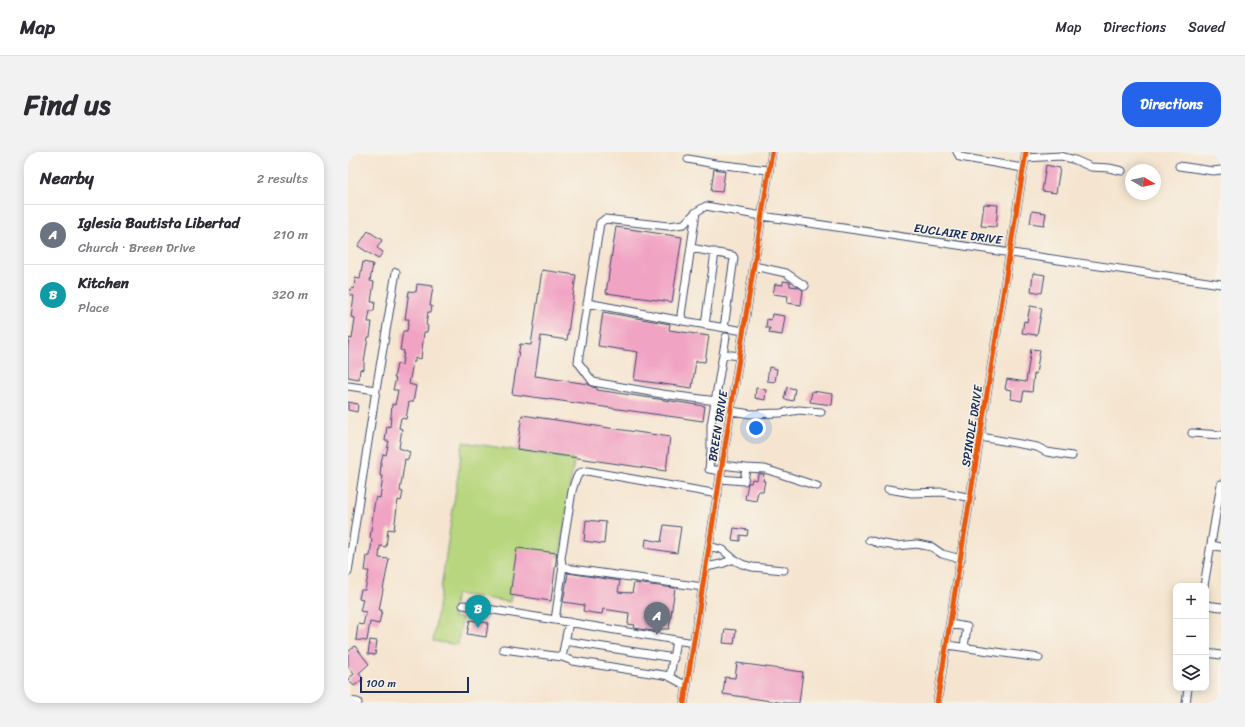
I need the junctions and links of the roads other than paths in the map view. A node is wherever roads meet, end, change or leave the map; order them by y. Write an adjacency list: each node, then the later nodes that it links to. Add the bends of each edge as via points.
1 (772, 152): 7 (street, BREEN DRIVE)
2 (957, 152): 6 (street, via 960,157)
3 (1025, 155): 6 (street, SPINDLE DRIVE); 9 (street, via 1061,156 1090,167)
4 (688, 159): 7 (street)
5 (1179, 166): 8 (street)
6 (1023, 168): 14 (street, SPINDLE DRIVE)
7 (769, 170): 11 (street, BREEN DRIVE)
8 (1221, 170)
9 (1122, 172)
10 (696, 212): 11 (street, EUCLAIRE DRIVE, via 706,206); 12 (street); 19 (street, via 684,224 668,226 605,219 600,223)
11 (762, 216): 14 (street, EUCLAIRE DRIVE); 15 (street, BREEN DRIVE)
12 (691, 248): 13 (street); 20 (street)
13 (715, 252): 21 (street); 22 (street, via 734,258)
14 (1010, 253): 17 (street, EUCLAIRE DRIVE); 35 (street, SPINDLE DRIVE)
15 (754, 266): 18 (street, via 786,273); 23 (street, BREEN DRIVE)
16 (396, 272): 28 (street)
17 (1221, 284)
18 (806, 286)
19 (588, 303): 20 (street); 29 (street, via 578,362 593,382)
20 (682, 321): 21 (street)
21 (705, 325): 22 (street)
22 (724, 328): 23 (street)
23 (744, 331): 26 (street, BREEN DRIVE)
24 (726, 337): 25 (street)
25 (723, 354): 26 (street); 29 (street)
26 (740, 356): 30 (street, BREEN DRIVE)
27 (348, 386): 28 (street)
28 (376, 390): 56 (street)
29 (716, 401): 30 (street); 36 (street)
30 (732, 403): 31 (street, BREEN DRIVE)
31 (731, 411): 32 (street, via 751,414 799,410); 37 (street, BREEN DRIVE)
32 (821, 412)
33 (1192, 433): 34 (street)
34 (1221, 436)
35 (981, 437): 38 (street); 46 (street, SPINDLE DRIVE)
36 (711, 450): 37 (street); 39 (street, via 709,469)
37 (724, 452): 39 (street, BREEN DRIVE)
38 (1072, 456)
39 (722, 468): 40 (street); 41 (street, BREEN DRIVE)
40 (746, 468): 41 (street, via 744,481); 43 (street, via 765,469)
41 (720, 479): 45 (street, BREEN DRIVE)
42 (1221, 484): 48 (street)
43 (817, 486)
44 (888, 489): 46 (street, via 912,493 942,492)
45 (718, 494): 49 (street, BREEN DRIVE); 53 (street, via 587,471 579,473 572,491 561,558)
46 (971, 498): 52 (street, SPINDLE DRIVE)
47 (869, 540): 52 (street, via 896,546 917,544 932,547 942,554)
48 (1211, 545): 50 (street); 57 (street)
49 (709, 546): 51 (street, via 723,550); 54 (street, BREEN DRIVE)
50 (1221, 547)
51 (734, 559): 54 (street); 55 (street, via 747,566)
52 (961, 559): 64 (street, SPINDLE DRIVE)
53 (563, 566): 58 (street); 62 (street)
54 (706, 567): 58 (street, BREEN DRIVE)
55 (784, 570)
56 (348, 572)
57 (1205, 583)
58 (703, 587): 67 (street, BREEN DRIVE)
59 (463, 605): 62 (street)
60 (1209, 605): 61 (street)
61 (1221, 607)
62 (555, 620): 63 (street)
63 (569, 622): 65 (street); 66 (street)
64 (950, 624): 68 (street, SPINDLE DRIVE); 69 (street, via 967,627)
65 (676, 640): 67 (street); 74 (street)
66 (565, 641): 73 (street); 74 (street)
67 (694, 643): 77 (street, BREEN DRIVE)
68 (947, 645): 69 (street); 82 (street, SPINDLE DRIVE)
69 (964, 647): 75 (street)
70 (503, 649): 73 (street)
71 (1209, 654): 72 (street)
72 (1221, 656)
73 (562, 657): 76 (street, via 573,661)
74 (674, 658): 76 (street)
75 (1039, 658)
76 (670, 676): 77 (street)
77 (687, 686): 81 (street, BREEN DRIVE)
78 (1188, 691): 83 (street)
79 (348, 702): 80 (main road)
80 (357, 703)
81 (684, 703)
82 (937, 703)
83 (1186, 703)

